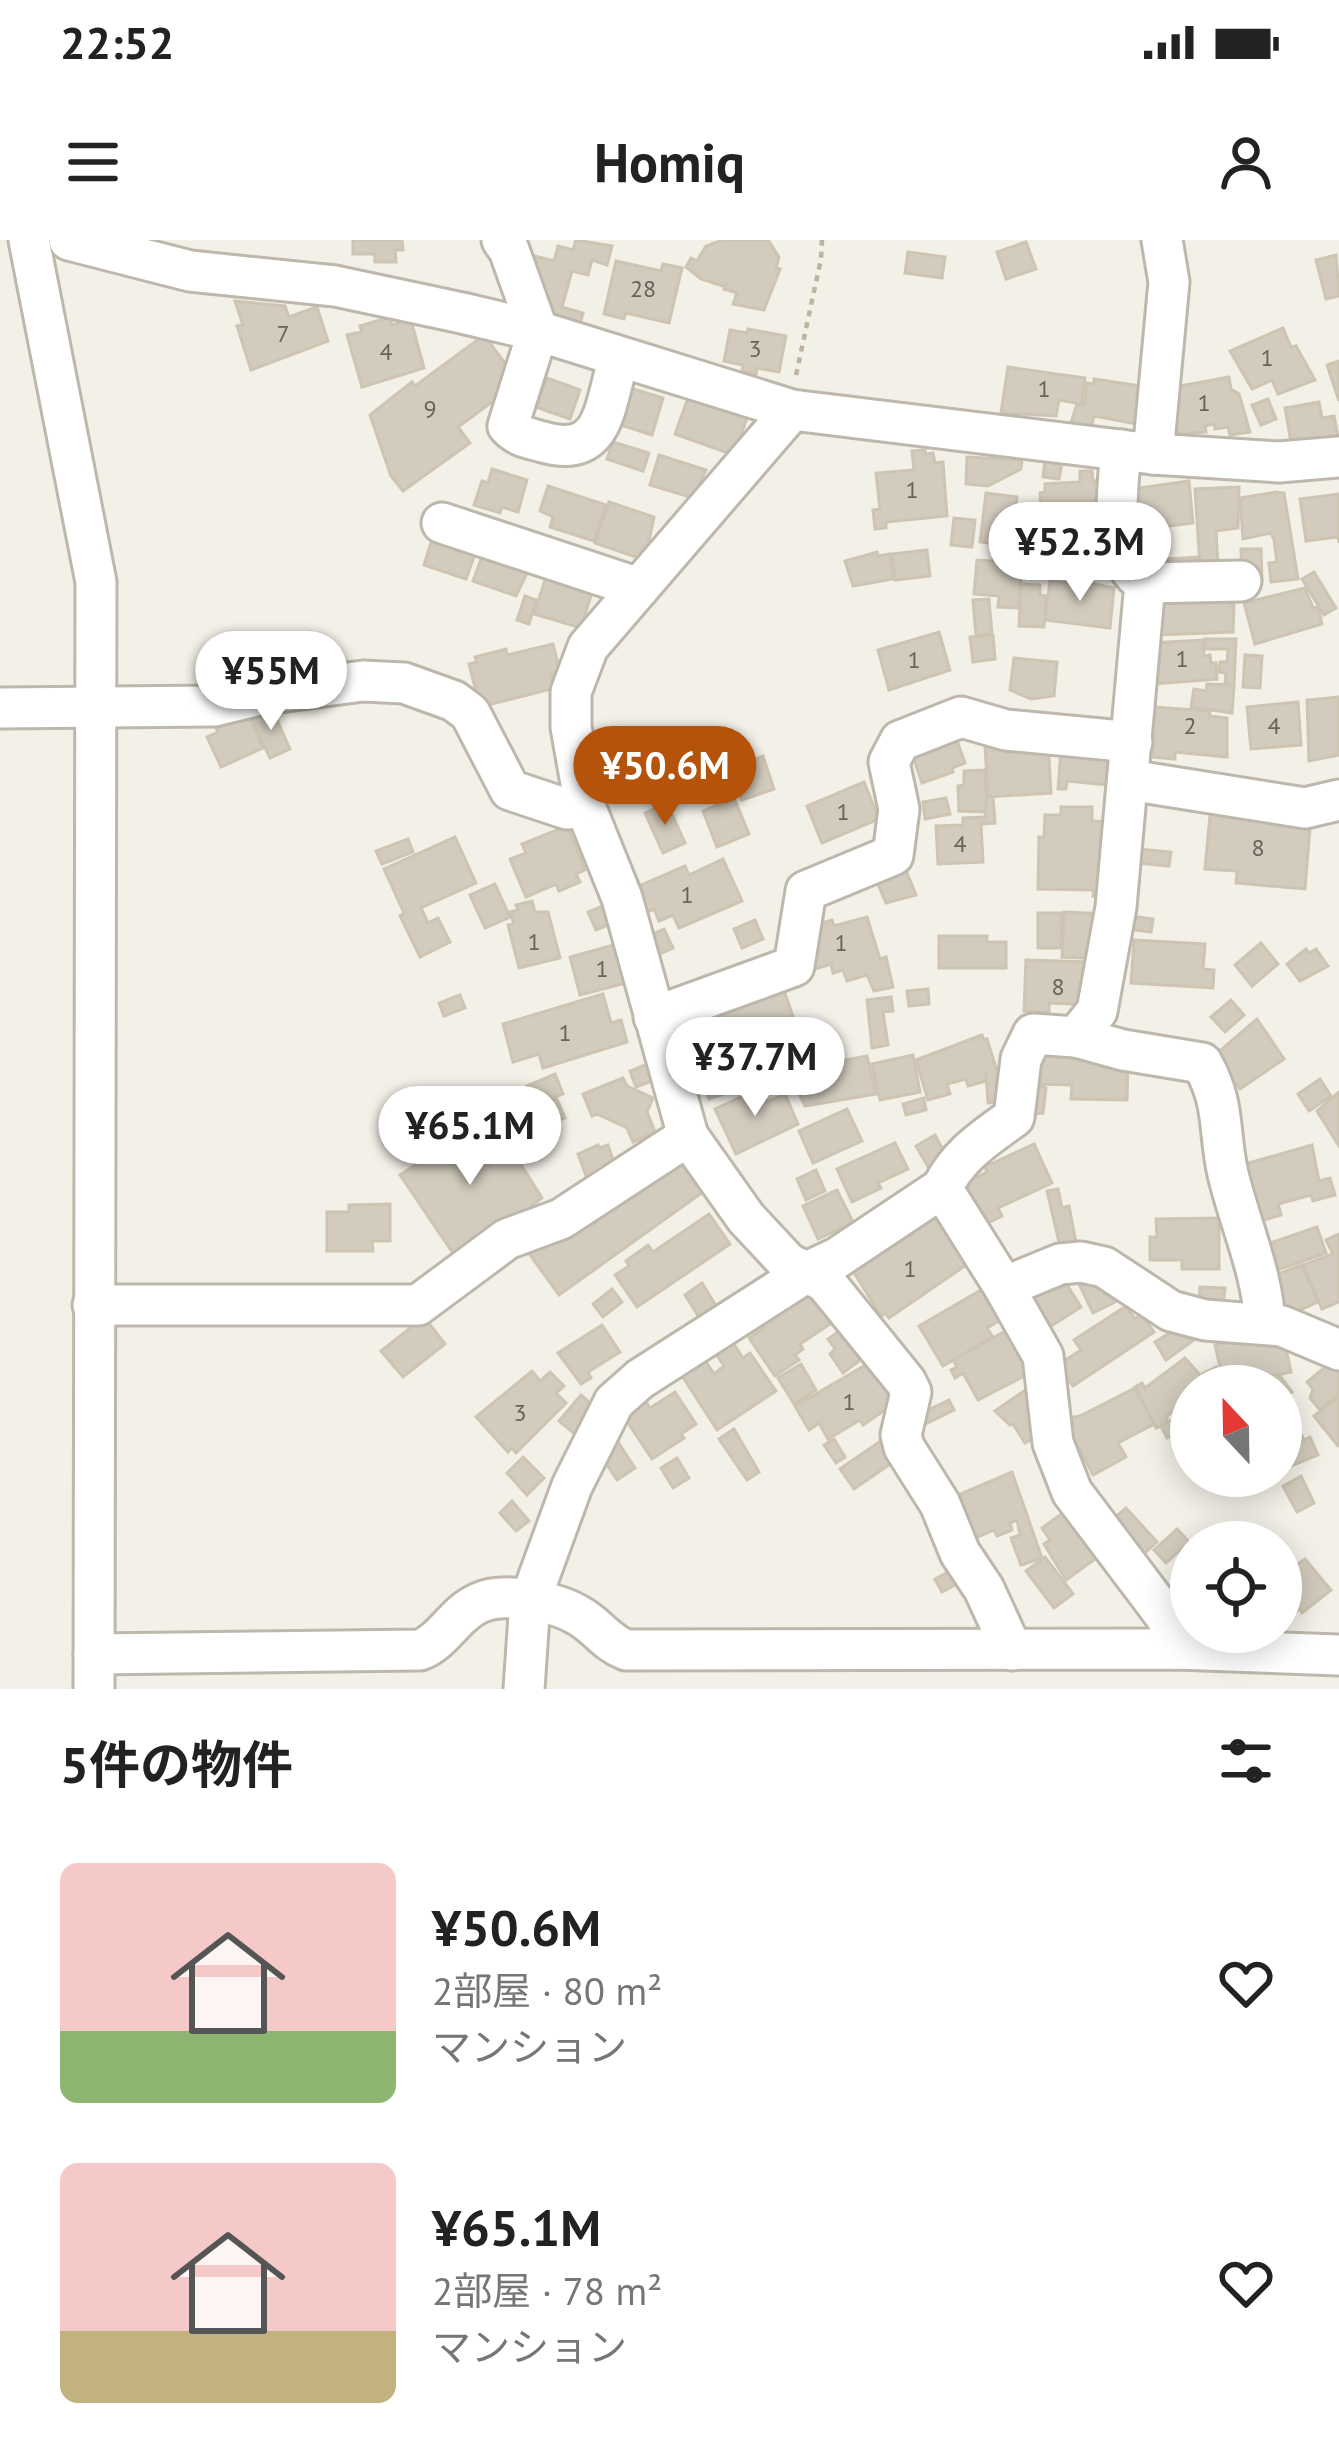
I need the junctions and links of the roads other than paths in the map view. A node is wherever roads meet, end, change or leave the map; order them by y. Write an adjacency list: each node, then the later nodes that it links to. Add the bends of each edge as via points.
1 (29, 240): 15 (street, via 96,582)
2 (69, 240): 5 (street, via 190,271 335,286)
3 (1162, 240): 8 (street, via 1169,282)
4 (516, 243): 5 (street)
5 (538, 331): 6 (street); 6 (street, via 508,426 516,435 567,449 586,443)
6 (619, 358): 7 (street)
7 (792, 410): 8 (street); 13 (street)
8 (1137, 452): 9 (street, via 1280,462); 12 (street, via 1120,543 1128,568)
9 (1339, 457)
10 (442, 523): 13 (street)
11 (1241, 581): 12 (street)
12 (1145, 583): 16 (street)
13 (639, 588): 18 (street, via 589,646 571,692)
14 (0, 708): 15 (street)
15 (96, 710): 18 (street, via 214,706 343,684 404,683 470,713 510,790 567,809); 25 (street)
16 (1131, 761): 17 (street, via 1305,808); 19 (street, via 961,717 900,741 889,762 898,808 893,855 806,891 794,966); 20 (street, via 1097,1011)
17 (1339, 800)
18 (585, 806): 19 (street, via 622,898)
19 (654, 1017): 21 (street)
20 (1076, 1037): 22 (street, via 1033,1034 1021,1058 1014,1117 966,1152); 26 (street, via 1202,1063 1222,1115 1226,1168)
21 (688, 1136): 23 (street, via 746,1218); 25 (street, via 561,1219 508,1239 418,1305)
22 (942, 1188): 23 (street); 24 (street)
23 (807, 1272): 28 (street, via 614,1402 572,1486); 31 (street, via 844,1302 906,1382 904,1447)
24 (1004, 1287): 26 (street, via 1081,1262 1104,1267 1171,1311); 29 (street, via 1043,1356 1053,1443 1072,1492)
25 (92, 1305): 34 (street)
26 (1265, 1323): 27 (street)
27 (1339, 1350)
28 (530, 1601): 31 (street, via 578,1614 626,1650); 34 (street, via 484,1600 420,1650); 35 (street)
29 (1170, 1628)
30 (1170, 1649): 31 (street)
31 (1012, 1650)
32 (1302, 1653): 33 (street)
33 (1339, 1654)
34 (94, 1671)
35 (524, 1689)

